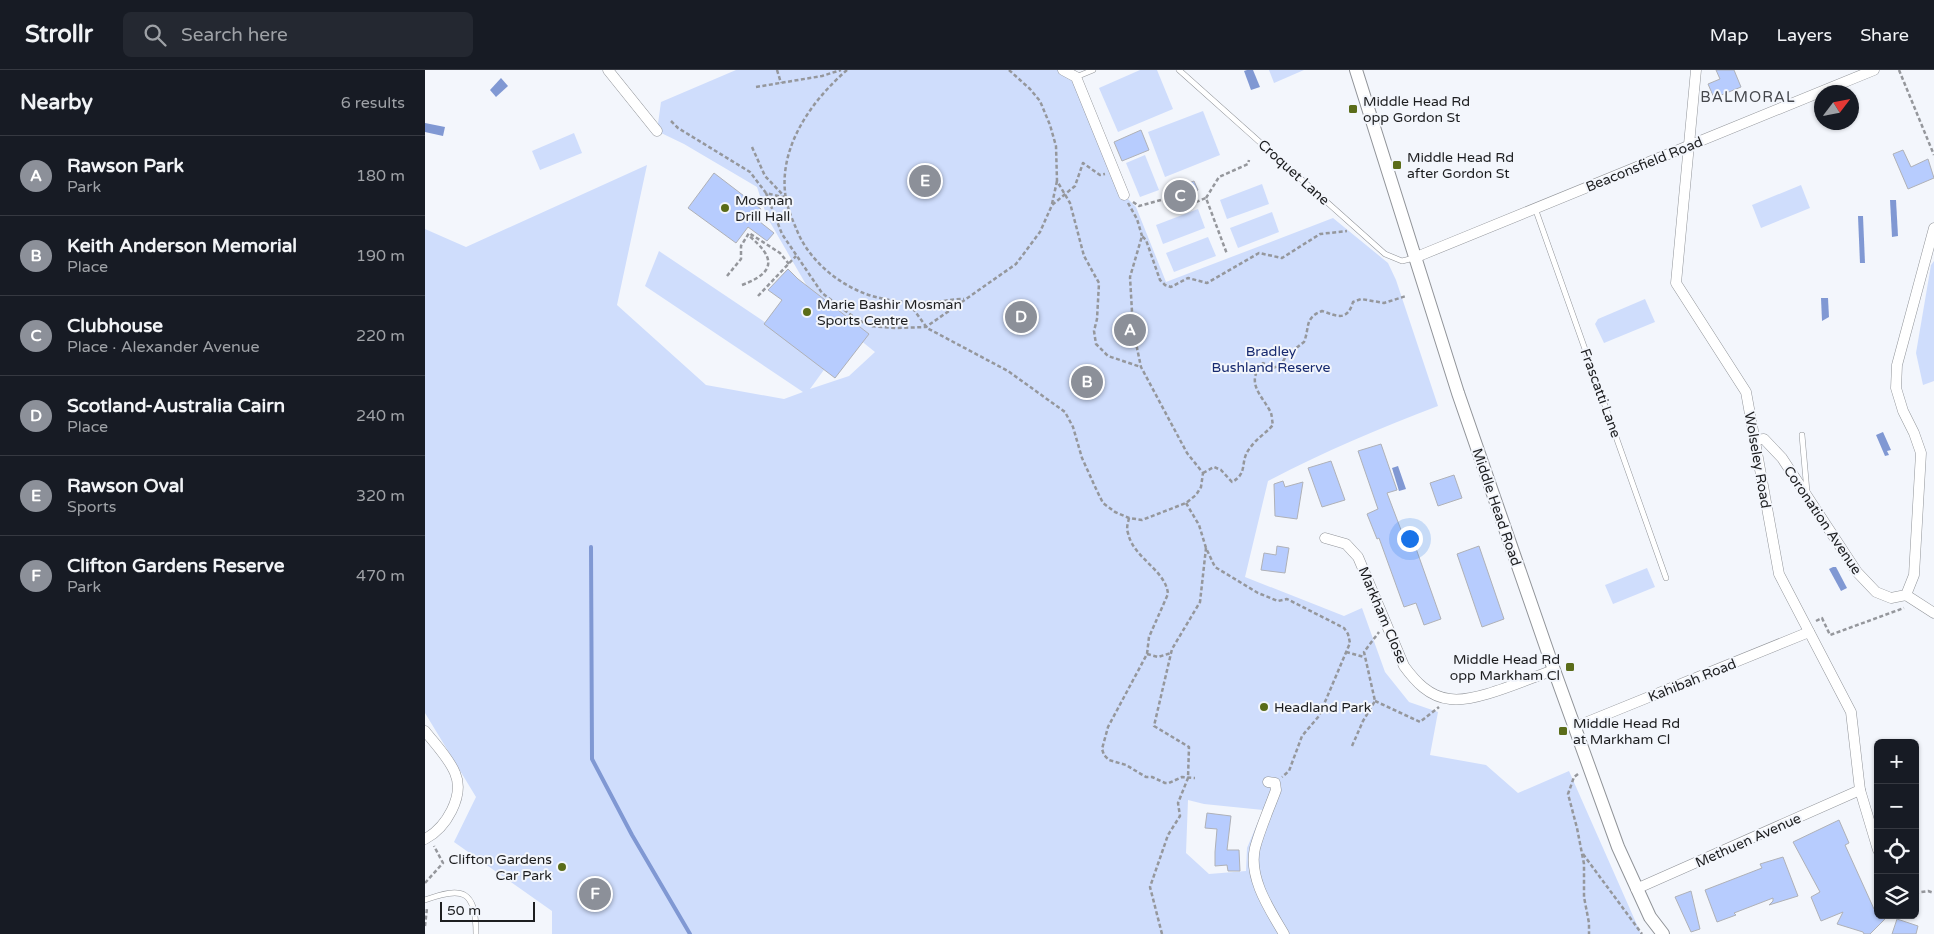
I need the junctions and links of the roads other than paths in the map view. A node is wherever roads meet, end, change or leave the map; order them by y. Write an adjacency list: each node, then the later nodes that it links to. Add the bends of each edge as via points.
1 (608, 70): 9 (street)
2 (1063, 70): 8 (street)
3 (1093, 70): 8 (lane)
4 (1179, 70): 14 (lane, Croquet Lane, via 1385,254 1402,261)
5 (1356, 70): 14 (street, Middle Head Road)
6 (1696, 70): 10 (street, Wolseley Road)
7 (1874, 70): 10 (street, Beaconsfield Road)
8 (1075, 77): 11 (street)
9 (657, 131)
10 (1689, 145): 12 (street, Beaconsfield Road); 16 (street, Wolseley Road, via 1676,283 1745,392)
11 (1124, 195)
12 (1535, 208): 14 (street, Beaconsfield Road); 19 (lane, Frascatti Lane)
13 (1934, 228): 20 (street, via 1897,365 1896,388 1921,453 1914,576)
14 (1414, 258): 23 (street, Middle Head Road)
15 (1802, 435): 17 (lane)
16 (1754, 440): 17 (street, Coronation Avenue, via 1764,439 1781,458); 22 (street, Wolseley Road, via 1779,574)
17 (1807, 498): 20 (street, Coronation Avenue, via 1857,572 1876,592 1891,598)
18 (1325, 538): 23 (street, Markham Close, via 1345,544 1359,558 1404,666 1415,682 1429,692 1462,700)
19 (1666, 578)
20 (1906, 595): 21 (street)
21 (1933, 608)
22 (1807, 629): 24 (street, Kahibah Road); 27 (street, Wolseley Road, via 1851,712)
23 (1554, 670): 24 (street, Middle Head Road)
24 (1575, 727): 30 (street, Middle Head Road)
25 (425, 731): 29 (street, via 455,773 458,792 451,813)
26 (1271, 783): 33 (street, via 1276,790 1255,850 1256,874)
27 (1860, 790): 28 (street, Wolseley Road); 30 (street, Methuen Avenue)
28 (1874, 837)
29 (427, 838)
30 (1636, 889): 34 (street, Middle Head Road)
31 (426, 902): 32 (lane, via 454,891 468,898 473,904)
32 (476, 934)
33 (1284, 934)
34 (1663, 934)

